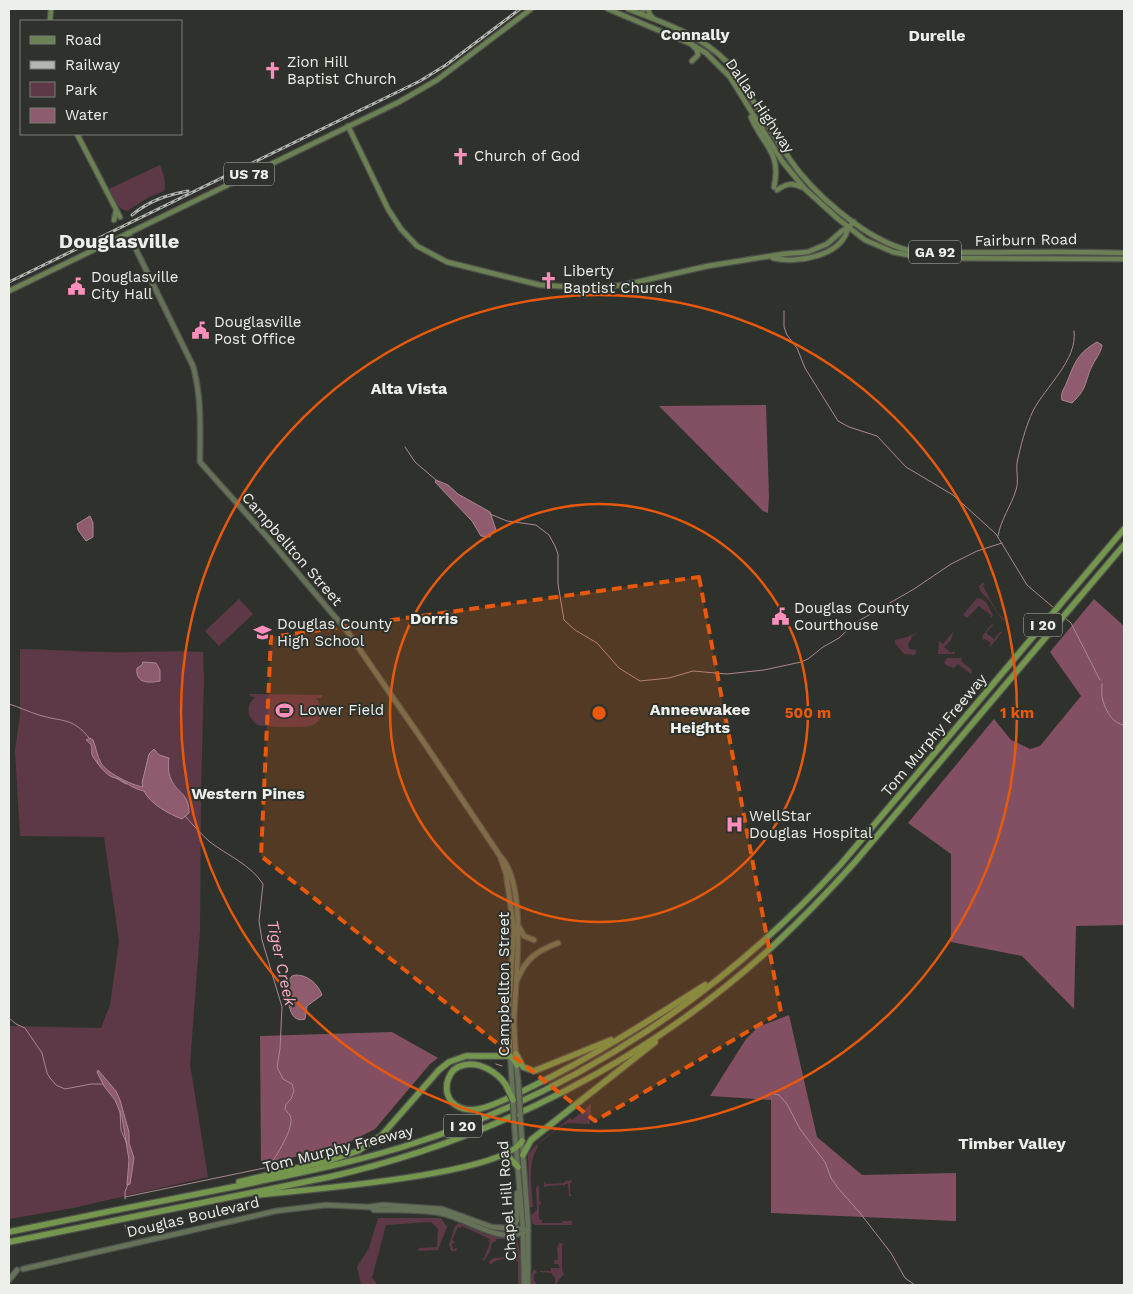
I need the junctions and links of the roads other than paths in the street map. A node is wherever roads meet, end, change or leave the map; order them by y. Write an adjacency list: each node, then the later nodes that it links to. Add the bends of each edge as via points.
1 (531, 9): 10 (main road, US 78, via 437,80)
2 (608, 9): 6 (main road, Dallas Highway / GA 92)
3 (628, 9): 4 (main road, Dallas Highway / GA 92)
4 (643, 10): 5 (main road, Dallas Highway / GA 92); 5 (main road); 6 (main road)
5 (654, 19): 16 (main road, Dallas Highway / GA 92, via 712,48 729,64 792,164 817,191)
6 (638, 21): 7 (main road, Dallas Highway / GA 92)
7 (691, 44): 8 (main road, via 698,53); 9 (main road, Dallas Highway / GA 92, via 719,65)
8 (692, 61)
9 (747, 106): 12 (main road, Dallas Highway / GA 92, via 787,168); 12 (main road, via 775,159 776,188 792,184)
10 (348, 126): 17 (main road, via 396,222 417,246 447,262 540,285 589,288 624,285 708,266 817,250); 18 (main road, US 78)
11 (79, 135): 13 (main road)
12 (805, 189): 17 (main road, Dallas Highway / GA 92)
13 (117, 209): 14 (main road); 15 (main road)
14 (120, 217)
15 (114, 220)
16 (854, 222): 17 (main road); 19 (main road, Fairburn Road / GA 92, via 884,241 917,252)
17 (848, 228): 20 (main road, Fairburn Road / GA 92, via 865,240 893,252 923,258)
18 (128, 233): 21 (main road, US 78); 24 (main road, Campbellton Street, via 193,366 200,400 200,462 347,632)
19 (1124, 253)
20 (1124, 259)
21 (9, 291)
22 (1124, 529): 28 (highway, Tom Murphy Freeway / I 20, via 841,864 784,923)
23 (1124, 545): 30 (highway, Tom Murphy Freeway / I 20, via 832,887 748,967)
24 (500, 856): 25 (main road, Campbellton Street, via 510,873); 29 (main road, Campbellton Street, via 506,873 514,929)
25 (518, 924): 26 (main road, via 524,936); 29 (main road, Campbellton Street)
26 (534, 940)
27 (558, 943): 29 (main road, via 542,949 528,961)
28 (728, 971): 31 (highway); 46 (highway, Tom Murphy Freeway / I 20, via 671,1015 615,1052 549,1088 487,1116 416,1143 352,1161)
29 (513, 990): 32 (main road, Campbellton Street, via 508,1019); 33 (main road, Campbellton Street)
30 (666, 1030): 40 (highway); 45 (highway, Tom Murphy Freeway / I 20, via 559,1094 470,1134 370,1167)
31 (624, 1034): 33 (highway, via 534,1071 523,1067); 36 (highway, via 554,1075 484,1107 467,1109 457,1106 446,1087 453,1070 468,1064 489,1070)
32 (509, 1042): 33 (main road, Campbellton Street); 34 (highway)
33 (513, 1055): 34 (highway); 35 (highway); 36 (main road, Campbellton Street)
34 (498, 1056): 46 (highway, via 466,1056 445,1064 382,1135 358,1151)
35 (517, 1065): 38 (main road, Campbellton Street, bridge)
36 (509, 1084): 37 (highway, bridge)
37 (513, 1100): 39 (main road, Chapel Hill Road, bridge)
38 (520, 1114): 39 (main road, Chapel Hill Road)
39 (520, 1136): 40 (highway); 41 (highway); 41 (main road, Chapel Hill Road); 42 (main road, Chapel Hill Road)
40 (530, 1140): 42 (highway)
41 (516, 1148): 43 (highway); 44 (main road, Chapel Hill Road)
42 (523, 1155): 51 (main road, Chapel Hill Road)
43 (500, 1156): 44 (highway, via 509,1157); 45 (highway, via 462,1168 414,1177)
44 (518, 1169): 50 (main road, via 518,1220 510,1227); 51 (main road, Chapel Hill Road)
45 (226, 1198): 54 (highway, Tom Murphy Freeway / I 20)
46 (165, 1201): 52 (highway, Tom Murphy Freeway / I 20)
47 (371, 1207): 48 (main road, Douglas Boulevard, via 420,1206); 49 (main road, Douglas Boulevard, via 374,1210); 56 (main road, Douglas Boulevard, via 326,1205 284,1209)
48 (446, 1210): 49 (main road); 50 (main road, Douglas Boulevard)
49 (426, 1212): 53 (main road, Douglas Boulevard, via 448,1215 486,1231)
50 (494, 1228): 51 (main road, Douglas Boulevard)
51 (525, 1231): 53 (main road, Douglas Boulevard); 55 (main road, Chapel Hill Road); 60 (main road, Chapel Hill Road)
52 (9, 1232)
53 (510, 1234): 55 (main road, via 518,1237)
54 (9, 1242)
55 (524, 1246): 59 (main road, Chapel Hill Road)
56 (23, 1269)
57 (9, 1272): 58 (main road, via 17,1270)
58 (9, 1280)
59 (524, 1285)
60 (528, 1285)

